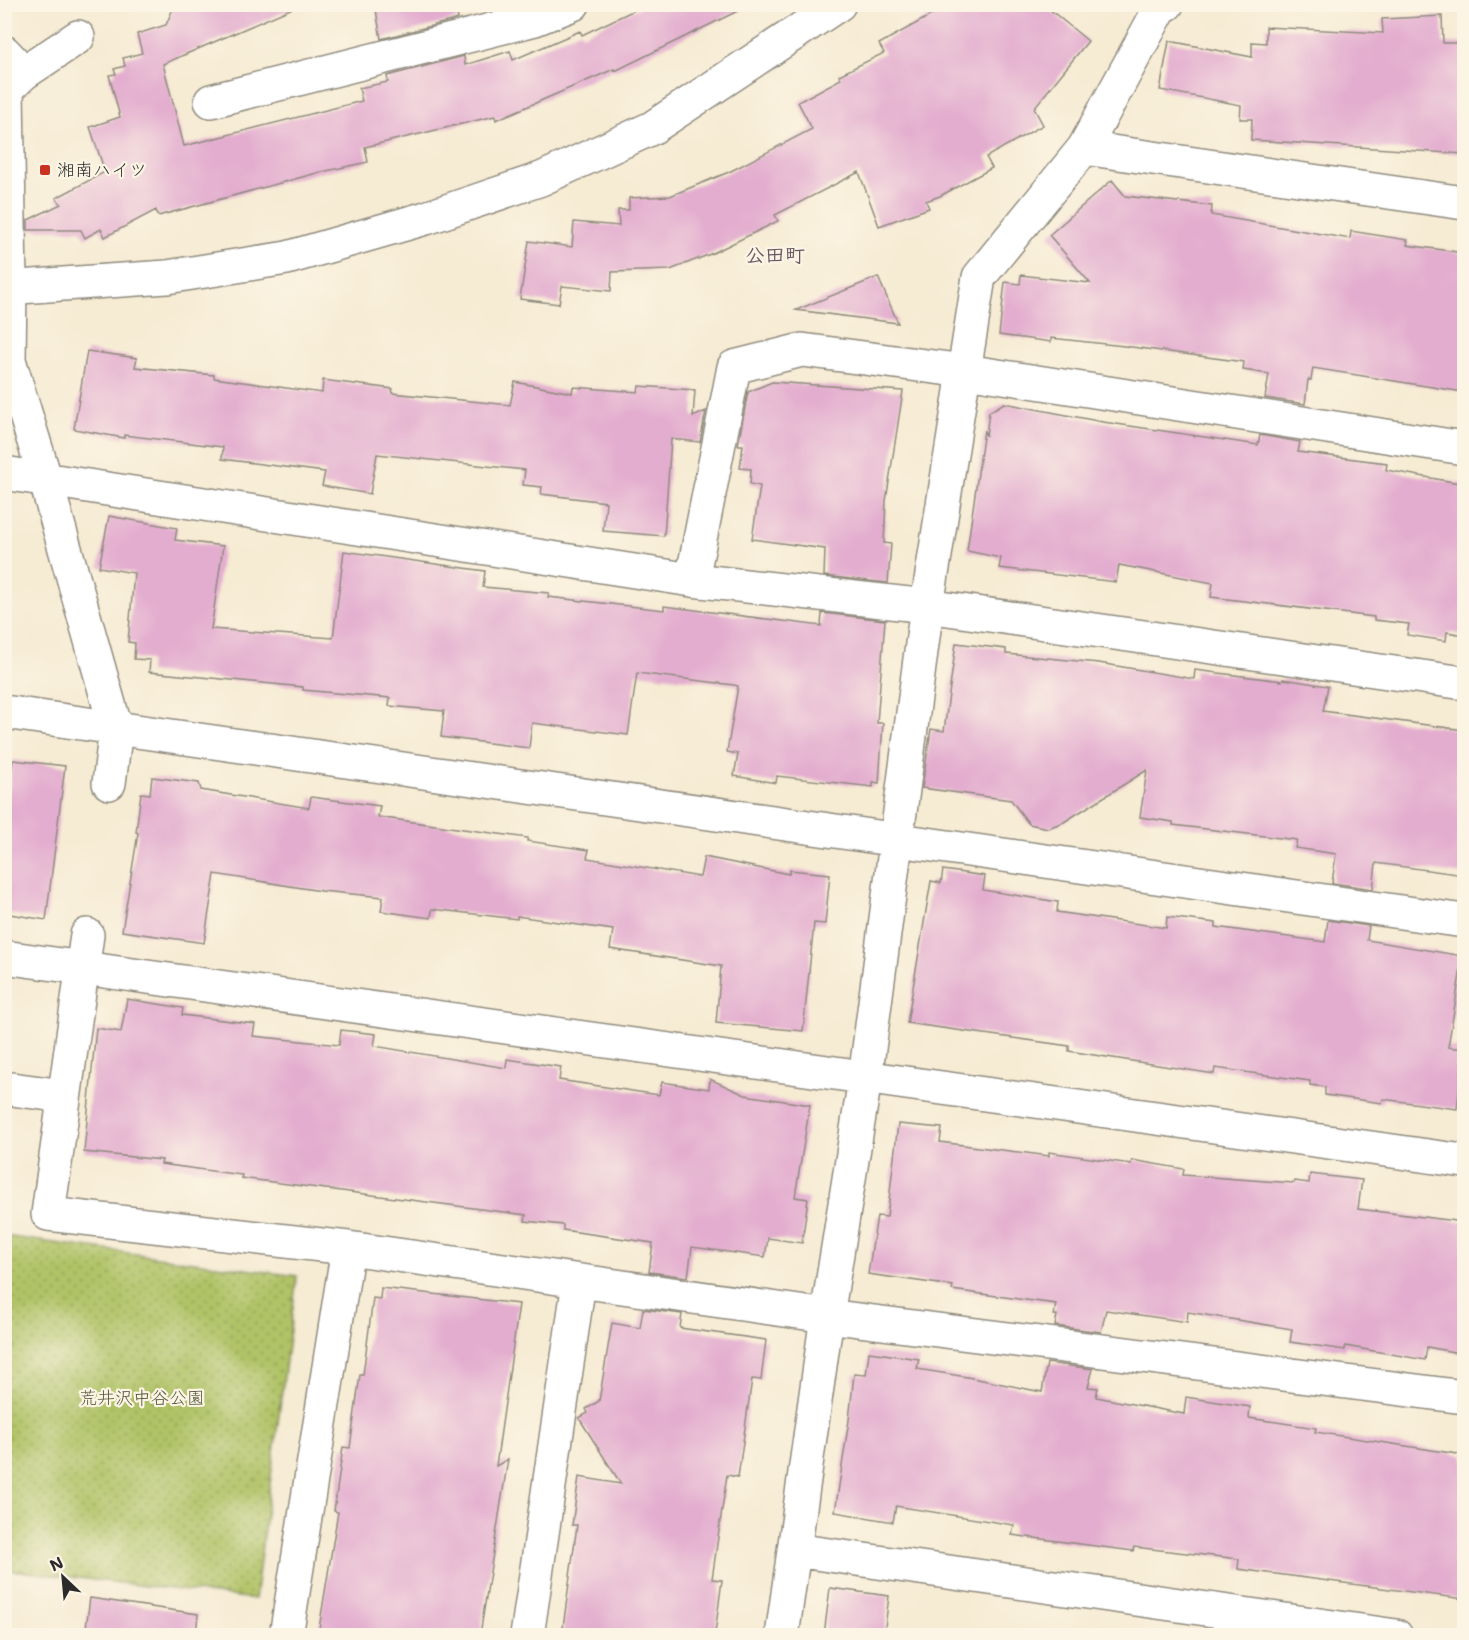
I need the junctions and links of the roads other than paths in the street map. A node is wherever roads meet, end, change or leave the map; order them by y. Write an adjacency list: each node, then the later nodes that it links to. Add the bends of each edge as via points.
1 (573, 4): 6 (street, via 535,19)
2 (838, 4): 9 (street, via 652,128 541,179 287,258 167,277)
3 (1167, 4): 7 (street, via 1162,5)
4 (78, 37): 5 (street)
5 (14, 62): 9 (street, via 7,89)
6 (211, 100)
7 (1084, 148): 8 (street); 10 (street, via 979,277)
8 (1464, 203)
9 (7, 288): 13 (street, via 9,360)
10 (965, 371): 11 (street); 14 (street, via 802,350 734,367); 15 (street)
11 (1464, 448)
12 (4, 473): 13 (street)
13 (45, 478): 14 (street); 18 (street)
14 (692, 580): 15 (street)
15 (927, 606): 16 (street); 20 (street)
16 (1464, 683)
17 (4, 712): 18 (street)
18 (116, 729): 19 (street); 20 (street)
19 (109, 783)
20 (897, 840): 21 (street); 25 (street)
21 (1464, 921)
22 (87, 935): 24 (street)
23 (4, 957): 24 (street)
24 (83, 969): 25 (street); 27 (street)
25 (866, 1079): 28 (street); 31 (street)
26 (4, 1088): 27 (street)
27 (64, 1096): 29 (street, via 48,1214)
28 (1464, 1161)
29 (348, 1248): 30 (street); 34 (street)
30 (579, 1282): 31 (street); 35 (street)
31 (827, 1316): 32 (street); 33 (street)
32 (1464, 1397)
33 (794, 1550): 36 (street); 37 (street)
34 (286, 1635)
35 (527, 1635)
36 (782, 1635)
37 (1396, 1635)

